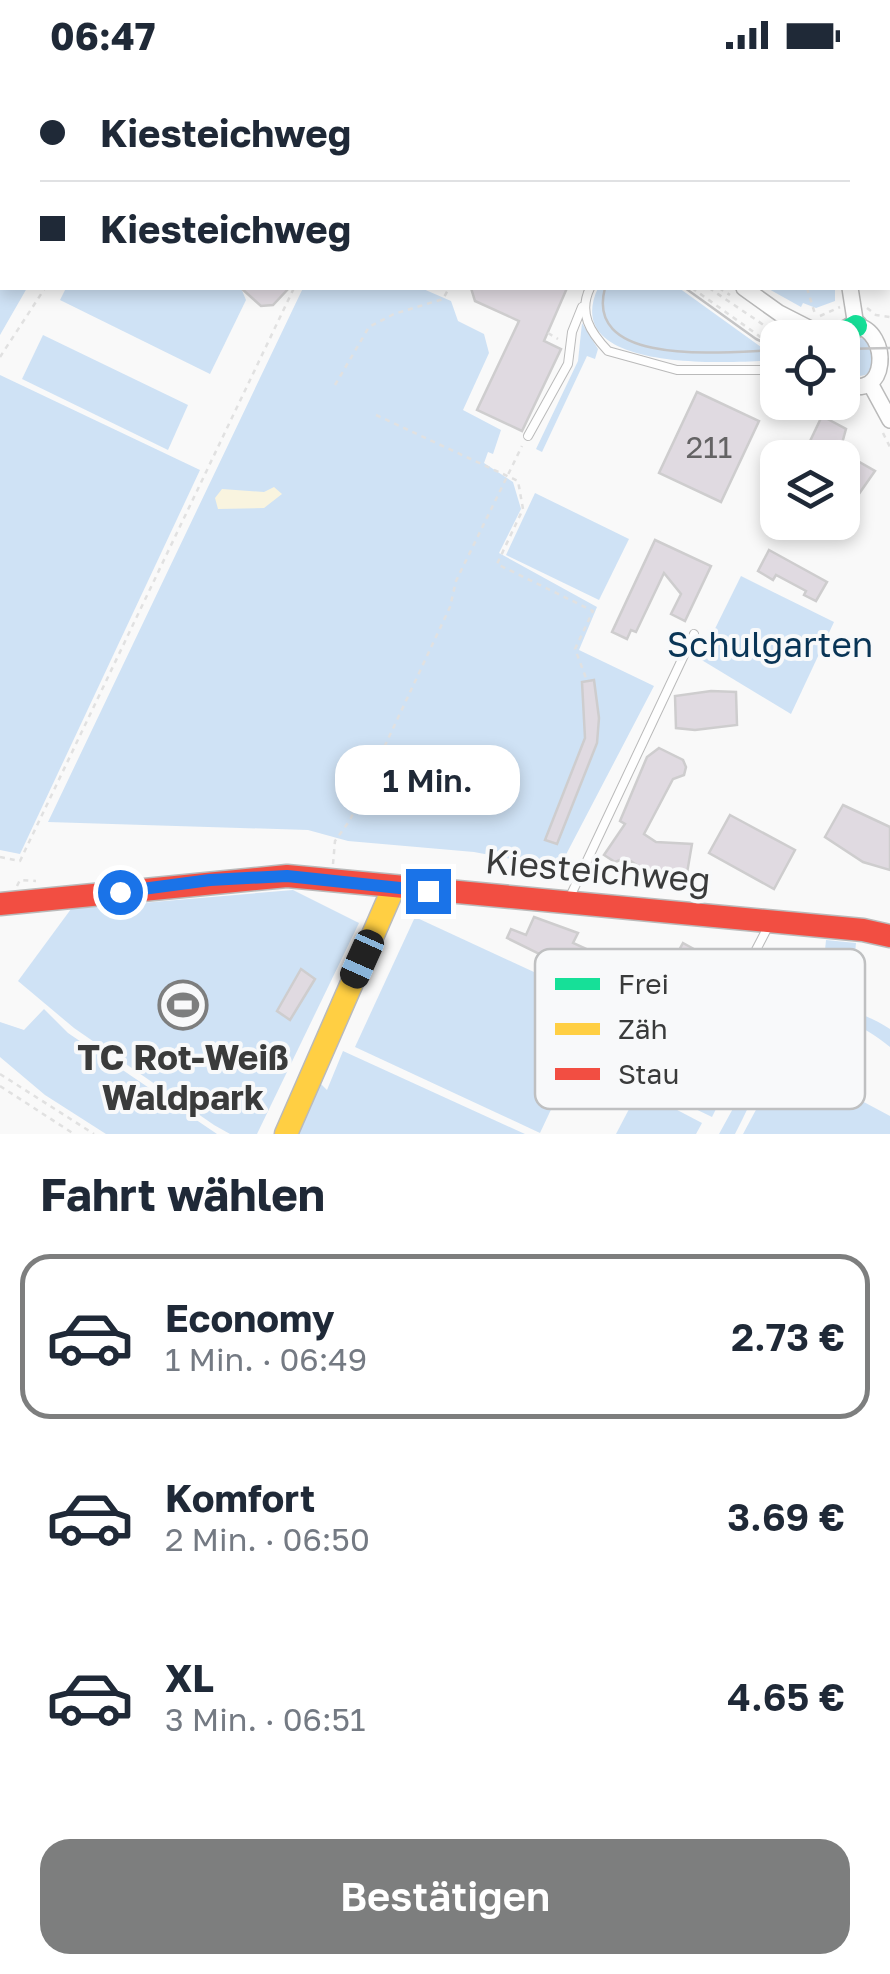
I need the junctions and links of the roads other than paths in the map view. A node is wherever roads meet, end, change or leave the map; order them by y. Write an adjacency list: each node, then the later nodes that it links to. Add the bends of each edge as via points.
1 (589, 290): 4 (lane)
2 (747, 290): 5 (street)
3 (850, 290): 6 (street)
4 (583, 302): 10 (lane, via 595,338 622,358 676,370); 14 (lane, via 568,364)
5 (795, 320)
6 (855, 320)
7 (860, 327): 8 (street)
8 (886, 337): 9 (street)
9 (889, 366): 11 (street)
10 (760, 370)
11 (871, 384): 12 (street); 13 (street)
12 (860, 386)
13 (890, 420)
14 (528, 436)
15 (694, 634): 17 (lane)
16 (393, 889): 17 (street, Kiesteichweg); 18 (street, Kiesteichweg, via 269,877); 22 (street)
17 (568, 901): 19 (street, Kiesteichweg)
18 (0, 904)
19 (771, 922): 20 (street, Kiesteichweg); 21 (lane)
20 (890, 936)
21 (757, 949)
22 (286, 1134)

